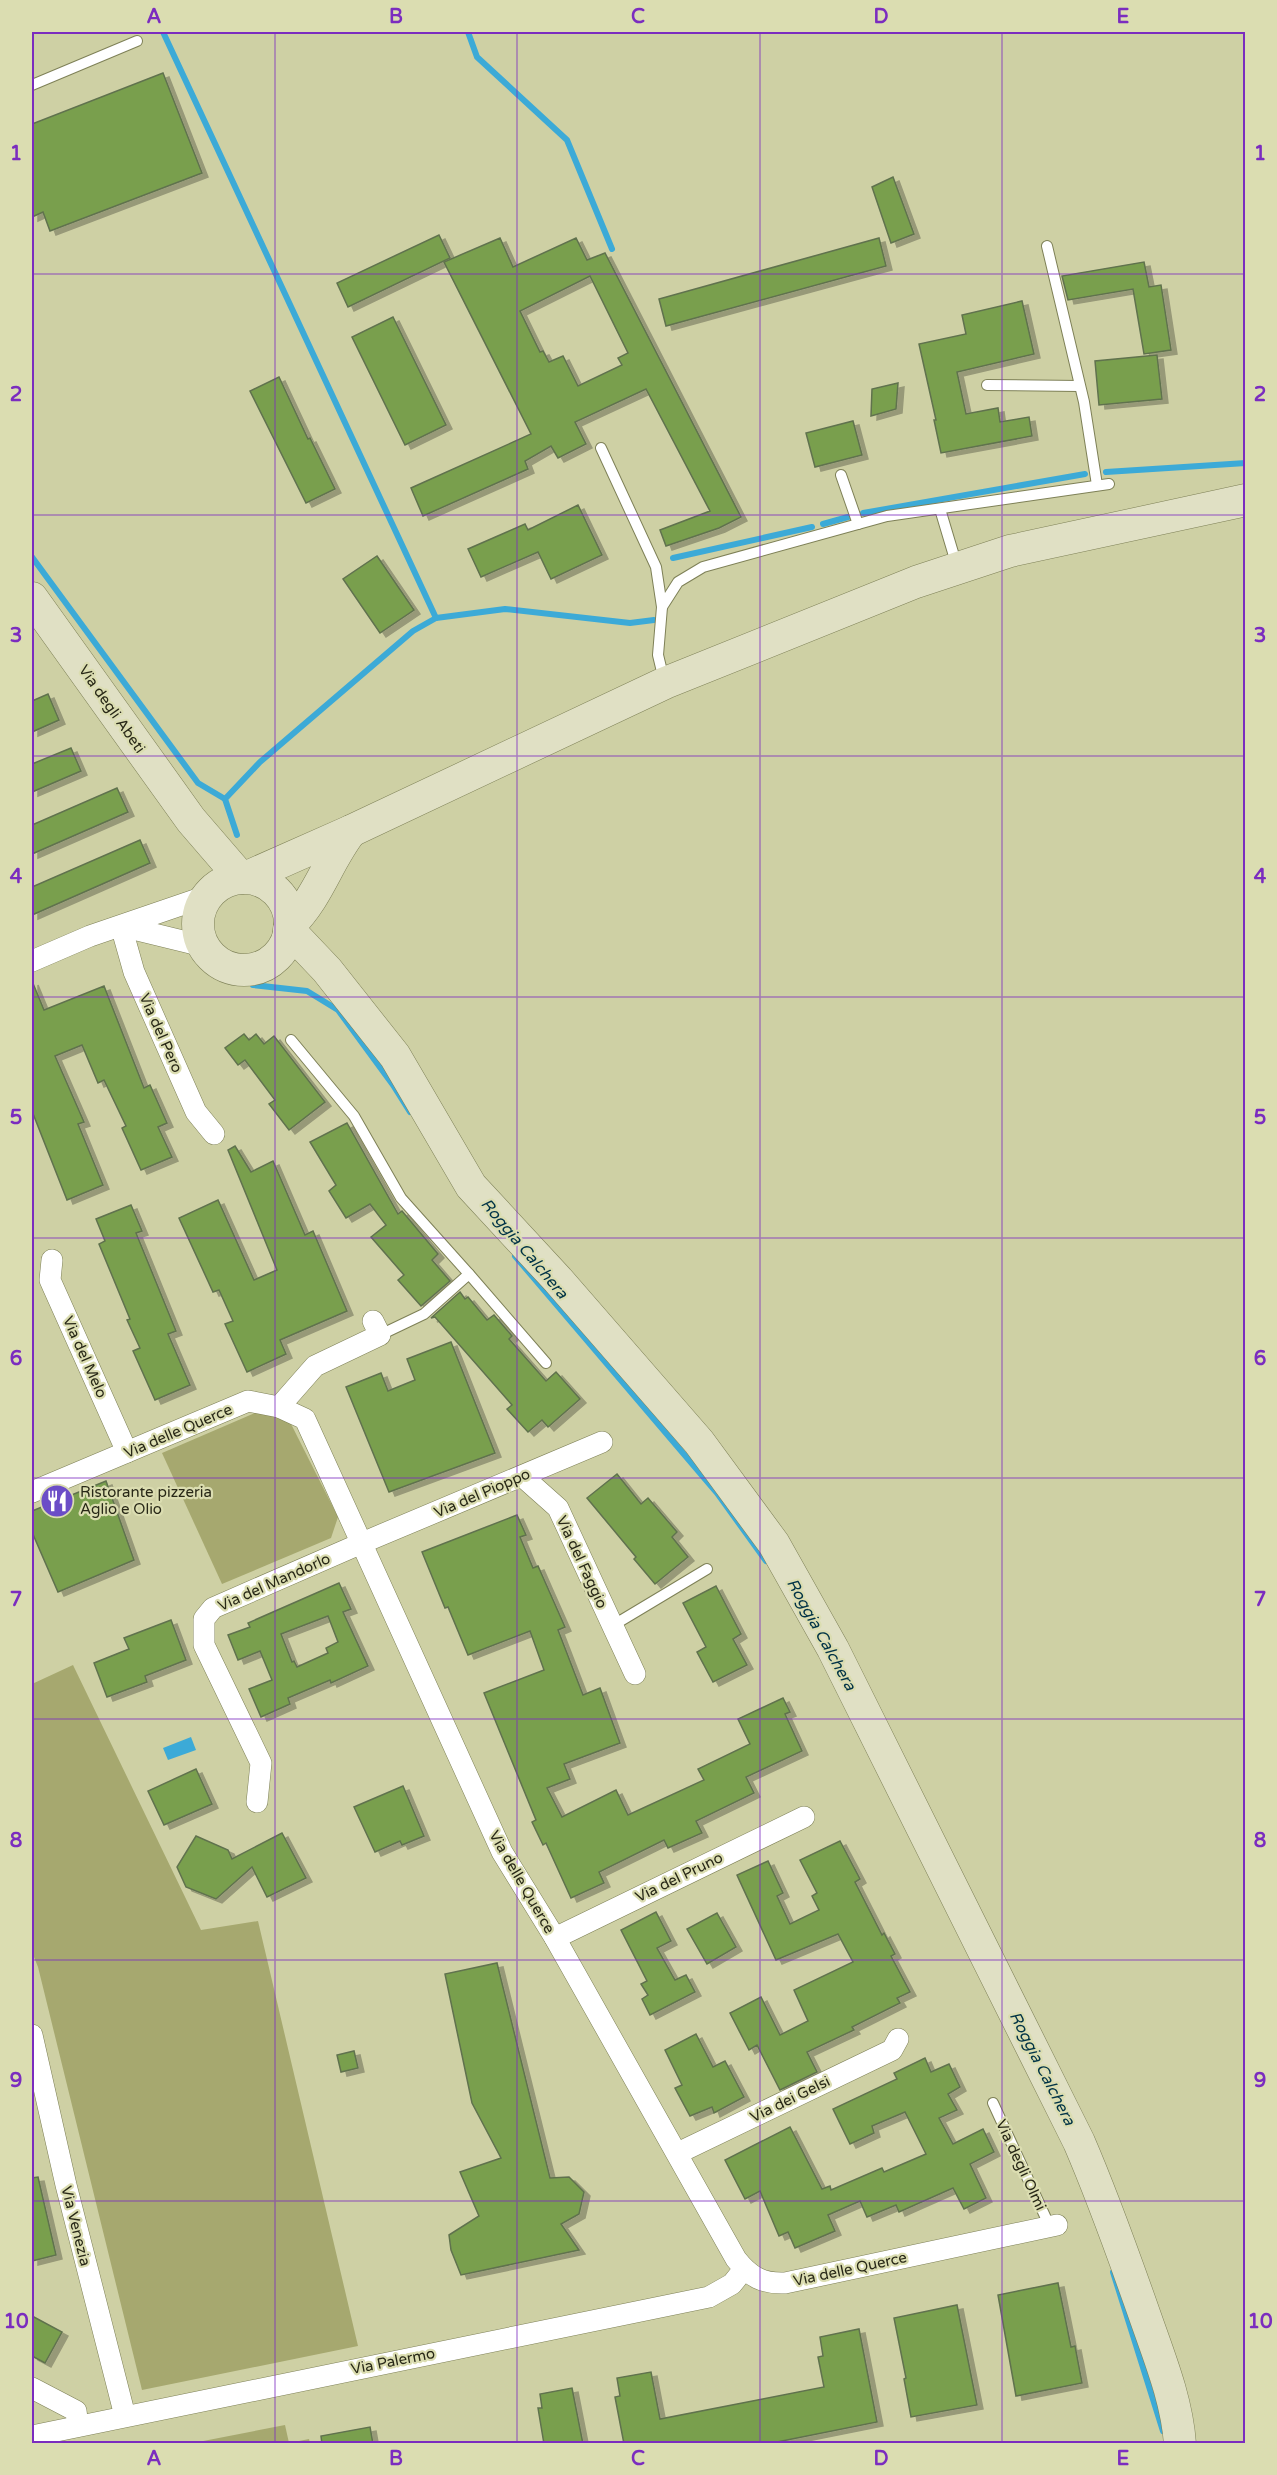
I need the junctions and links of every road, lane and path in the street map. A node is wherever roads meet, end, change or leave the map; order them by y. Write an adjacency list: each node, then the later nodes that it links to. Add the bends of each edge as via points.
1 (136, 41): 2 (lane)
2 (32, 85)
3 (1047, 246): 5 (lane)
4 (987, 385): 5 (lane)
5 (1079, 386): 9 (lane)
6 (602, 448): 15 (lane, via 656,567)
7 (841, 475): 12 (lane)
8 (1109, 484): 9 (lane)
9 (1096, 485): 11 (lane)
10 (1245, 500): 13 (street, via 1010,551)
11 (940, 509): 12 (lane); 13 (lane)
12 (858, 524): 15 (lane, via 703,567 678,582)
13 (958, 568): 16 (street)
14 (32, 598): 17 (street, Via degli Abeti)
15 (662, 608): 16 (lane, via 658,655)
16 (665, 683): 18 (street)
17 (191, 820): 19 (street, Via degli Abeti); 21 (street, Via degli Abeti)
18 (351, 831): 19 (street); 20 (street)
19 (244, 878): 21 (street, via 218,885); 23 (street, via 267,884 283,898)
20 (319, 888): 23 (street); 27 (street, via 319,931)
21 (208, 894): 22 (street); 24 (street, via 197,921)
22 (121, 926): 24 (street); 25 (street); 30 (street, Via del Pero, via 134,972 196,1112)
23 (290, 928): 26 (street, via 279,954); 27 (street)
24 (203, 946): 26 (street, via 212,958 232,968 254,969)
25 (32, 961)
26 (267, 963): 28 (street, via 305,972)
27 (327, 970): 28 (street)
28 (345, 995): 57 (street, via 395,1056 471,1186 699,1442 774,1544 832,1649 1079,2142 1106,2205 1163,2367)
29 (291, 1040): 32 (lane, via 354,1116 401,1198)
30 (214, 1134)
31 (52, 1260): 37 (street, Via del Melo, via 50,1280)
32 (469, 1274): 33 (lane, via 424,1314); 34 (lane)
33 (376, 1328): 35 (street, via 315,1366)
34 (546, 1363)
35 (279, 1407): 37 (street, Via delle Querce, via 248,1401); 40 (street, Via delle Querce, via 305,1419)
36 (602, 1443): 38 (street, Via del Pioppo)
37 (127, 1452): 39 (street, Via delle Querce)
38 (522, 1476): 40 (street, Via del Pioppo); 42 (street, Via del Faggio, via 558,1508)
39 (32, 1492)
40 (362, 1543): 44 (street, Via del Mandorlo, via 213,1608 204,1619 204,1645 261,1763); 46 (street, Via delle Querce, via 502,1852)
41 (707, 1569): 42 (lane, Via del Faggio)
42 (612, 1626): 43 (street, Via del Faggio)
43 (635, 1674)
44 (257, 1802)
45 (804, 1817): 46 (street, Via del Pruno)
46 (555, 1938): 50 (street, Via delle Querce)
47 (32, 2036): 54 (street, Via Venezia)
48 (898, 2039): 50 (street, Via dei Gelsi, via 892,2049)
49 (993, 2103): 51 (lane, Via degli Olmi)
50 (678, 2153): 52 (street, Via delle Querce)
51 (1054, 2226): 52 (street, Via delle Querce, via 785,2283 763,2282)
52 (744, 2269): 54 (street, Via Palermo, via 732,2284 709,2297)
53 (32, 2388): 55 (street, via 76,2411)
54 (125, 2416): 55 (street, Via Palermo)
55 (78, 2426): 56 (street, Via Palermo)
56 (32, 2436)
57 (1180, 2444)

